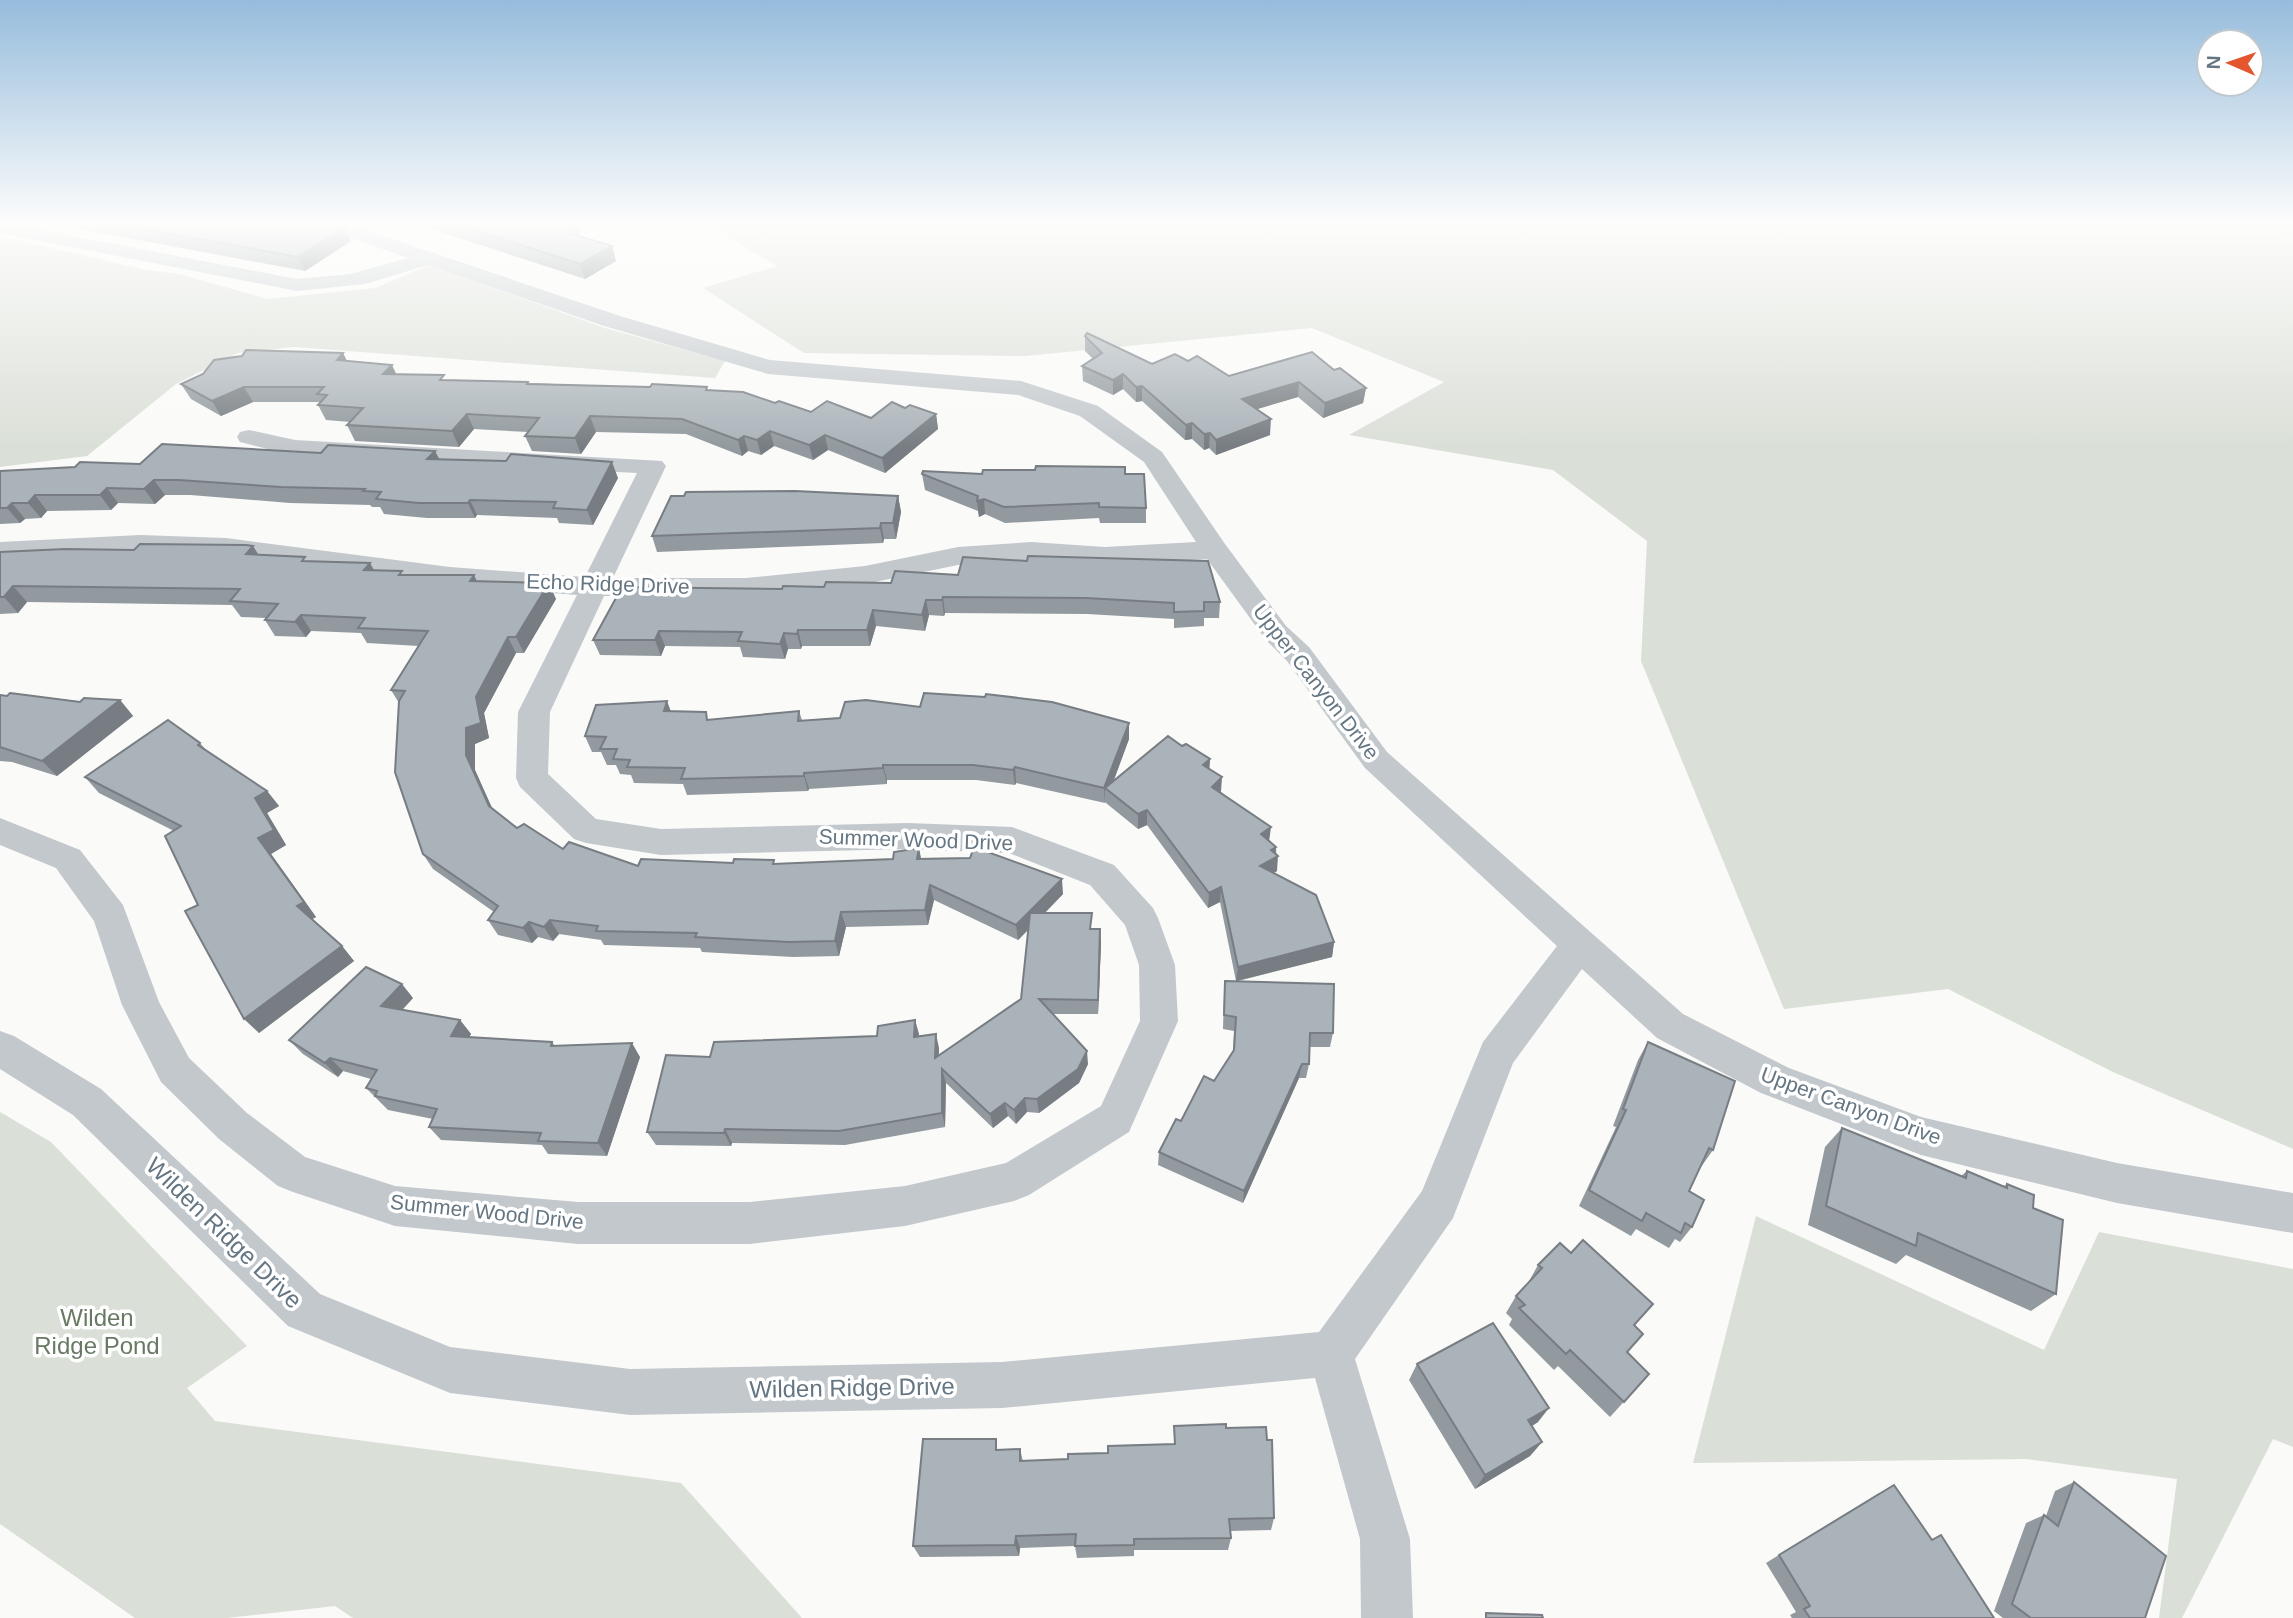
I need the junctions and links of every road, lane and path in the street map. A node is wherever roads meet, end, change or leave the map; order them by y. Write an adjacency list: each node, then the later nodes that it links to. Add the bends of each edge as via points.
1 (546, 298): 3 (street, Upper Canyon Drive, via 768,367 1021,388 1089,411 1153,457)
2 (249, 437): 5 (street, Summer Wood Drive, via 295,449 653,466)
3 (1215, 550): 5 (street, Echo Ridge Drive, via 1105,556 1031,551 958,556 865,575 746,587); 7 (street, Upper Canyon Drive, via 1376,760)
4 (0, 551): 5 (street, Echo Ridge Drive, via 140,542 226,546 450,576)
5 (596, 587): 6 (street, Summer Wood Drive, via 534,712 532,778 586,830 661,842 908,835 1012,840 1102,875 1140,918 1157,965 1159,1021 1115,1118 1014,1181 905,1206 750,1223 578,1223 395,1206 293,1172 233,1126 175,1070 141,1005 110,915 68,859)
6 (0, 831)
7 (1581, 943): 9 (street, Upper Canyon Drive, via 1670,1026 1775,1081 1921,1136 2118,1183); 10 (street, via 1497,1054 1438,1204)
8 (0, 1048): 10 (street, Wilden Ridge Drive, via 87,1102 304,1310 450,1370 644,1392 1002,1385)
9 (2293, 1213)
10 (1331, 1354): 11 (street, via 1385,1539)
11 (1387, 1618)

